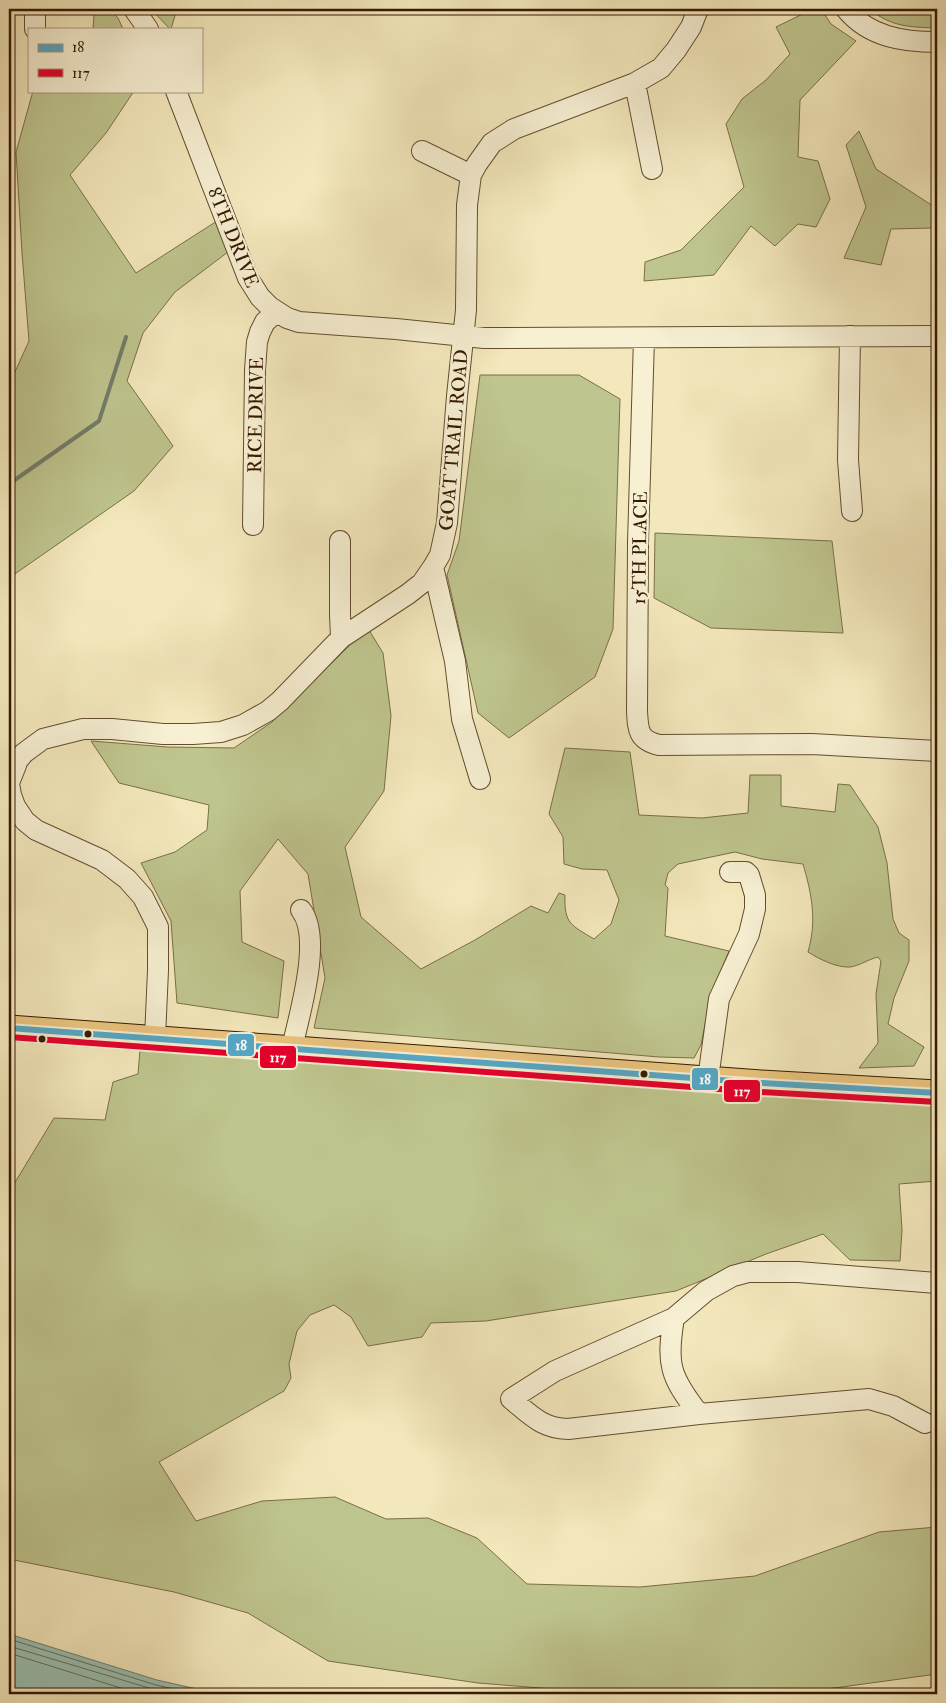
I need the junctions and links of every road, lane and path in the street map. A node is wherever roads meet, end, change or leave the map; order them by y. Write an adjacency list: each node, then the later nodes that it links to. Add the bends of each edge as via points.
1 (35, 9): 5 (street)
2 (134, 9): 6 (street)
3 (698, 9): 8 (street, via 691,26 661,68)
4 (846, 9): 7 (street, via 867,28 890,38)
5 (35, 28)
6 (147, 28)
7 (937, 42)
8 (636, 83): 11 (street); 12 (street, via 514,128 492,143)
9 (176, 92): 13 (street, 8TH DRIVE, via 248,278 260,298)
10 (422, 151): 12 (street)
11 (652, 169)
12 (471, 176): 14 (street, via 467,205)
13 (276, 312): 14 (street, 8TH DRIVE, via 306,323); 19 (street, RICE DRIVE, via 265,322 258,342)
14 (463, 336): 17 (street, GOAT TRAIL ROAD); 21 (street, GOAT TRAIL ROAD, via 447,523 440,555)
15 (850, 336): 16 (street, GOAT TRAIL ROAD); 17 (street, GOAT TRAIL ROAD); 18 (street, via 848,460)
16 (937, 336)
17 (644, 338): 23 (street, 15TH PLACE, via 638,543 637,711 641,735 651,744 659,745 812,744)
18 (852, 511)
19 (253, 525)
20 (340, 541): 22 (street)
21 (433, 567): 22 (street, GOAT TRAIL ROAD, via 422,583 408,594); 24 (street, via 455,660 462,719)
22 (341, 638): 25 (street, GOAT TRAIL ROAD, via 280,701 243,725 221,732 192,734 83,729 57,734 42,739 24,753)
23 (937, 751)
24 (480, 779)
25 (9, 783): 29 (street, GOAT TRAIL ROAD, via 15,806 25,821 36,830 102,860 127,879 143,897 158,927)
26 (730, 872): 31 (street, via 749,875 755,909 749,934 719,999)
27 (301, 910): 30 (street, via 310,932 310,963)
28 (9, 1028): 29 (main road)
29 (155, 1038): 30 (main road)
30 (292, 1048): 31 (main road)
31 (708, 1079): 32 (main road)
32 (937, 1093)
33 (937, 1283): 34 (street, via 798,1272 748,1272 720,1282)
34 (674, 1318): 35 (street, via 670,1344 672,1371); 35 (street, via 555,1371 511,1399 543,1425 554,1429)
35 (699, 1414): 36 (street, via 870,1400 893,1406)
36 (925, 1423)

